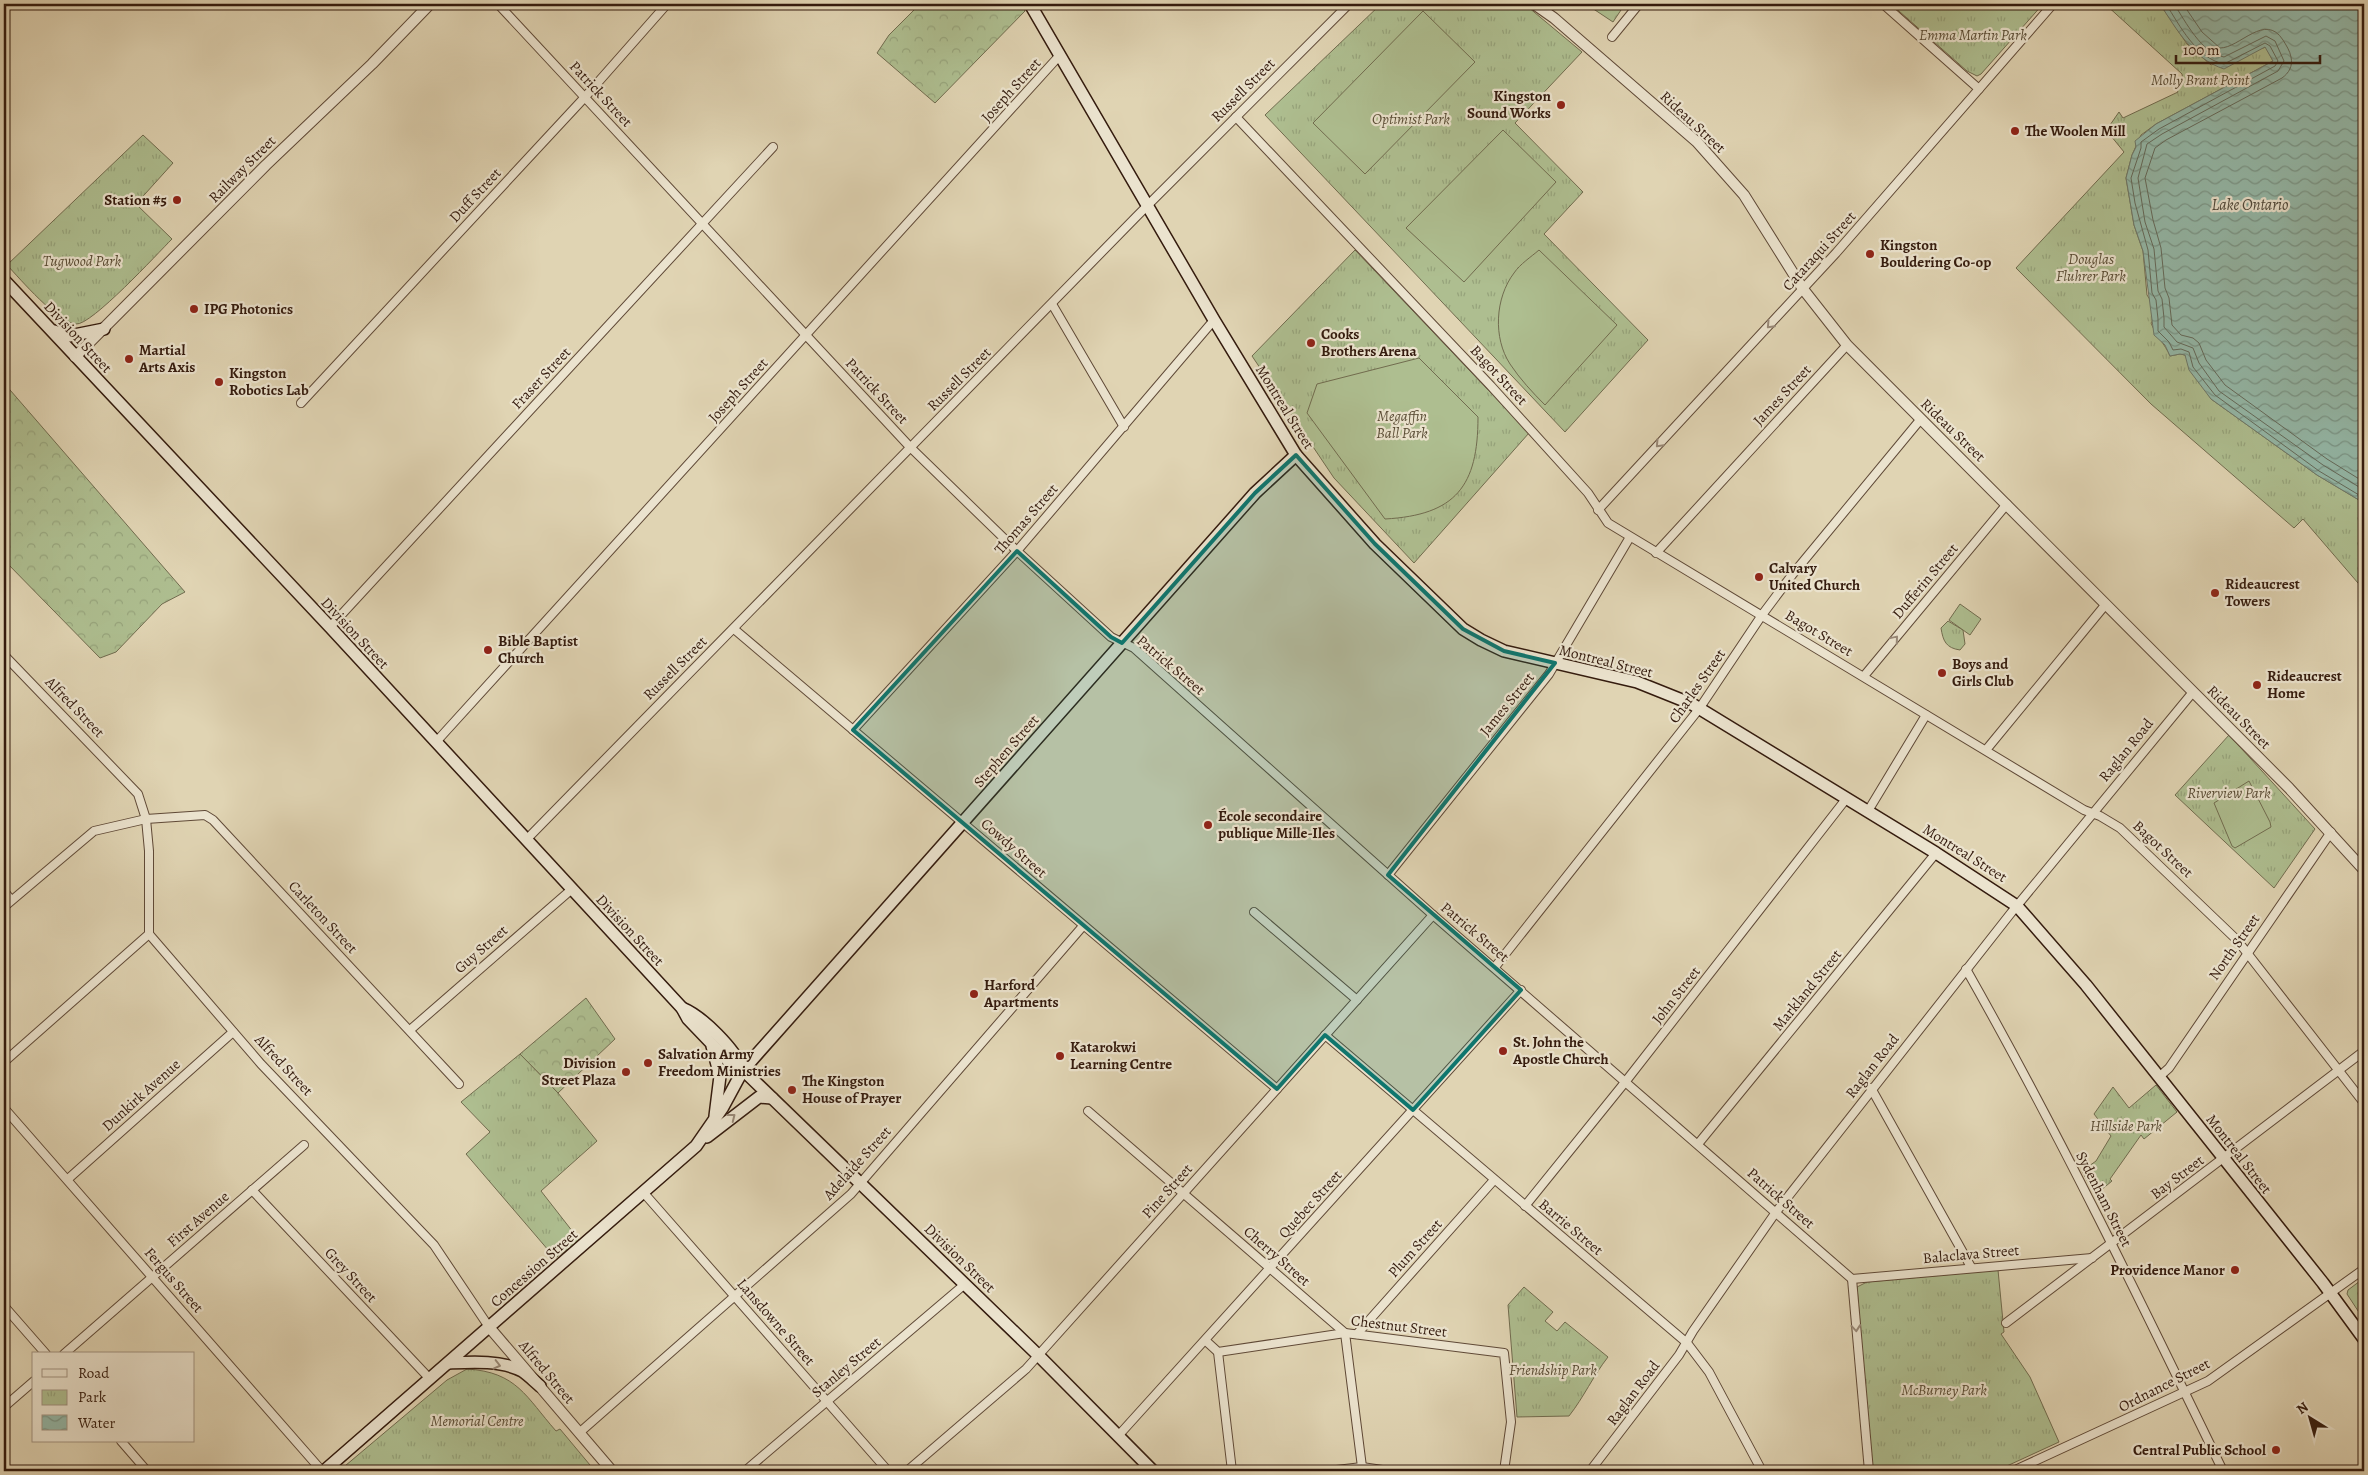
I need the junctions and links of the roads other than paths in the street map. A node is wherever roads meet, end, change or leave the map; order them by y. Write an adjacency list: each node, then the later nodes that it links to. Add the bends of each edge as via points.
1 (430, 4): 23 (street, Railway Street)
2 (498, 4): 13 (street, Patrick Street)
3 (667, 4): 13 (street, Duff Street)
4 (1030, 4): 11 (main road, Montreal Street)
5 (1349, 4): 14 (street, Russell Street)
6 (1534, 4): 19 (street, Rideau Street, via 1697,142 1744,195)
7 (1640, 4): 10 (street)
8 (1883, 4): 12 (street)
9 (2053, 4): 12 (street, Cataraqui Street)
10 (1612, 37)
11 (1060, 55): 16 (main road, Montreal Street); 24 (street, Joseph Street)
12 (1979, 89): 19 (street, Cataraqui Street)
13 (585, 96): 17 (street, Patrick Street); 27 (street, Duff Street)
14 (1236, 117): 16 (street, Russell Street); 33 (street, Bagot Street, via 1491,386 1587,492)
15 (773, 147): 17 (street, Fraser Street)
16 (1148, 205): 20 (street, Russell Street); 21 (main road, Montreal Street)
17 (702, 223): 24 (street, Patrick Street); 39 (street, Fraser Street)
18 (4, 280): 22 (main road, Division Street)
19 (1803, 289): 25 (street, Rideau Street); 33 (street, Cataraqui Street, one-way to 33)
20 (1052, 304): 29 (street); 30 (street, Russell Street)
21 (1214, 320): 29 (street, Thomas Street); 31 (main road, Montreal Street)
22 (50, 329): 23 (main road, via 69,336); 26 (main road, Division Street)
23 (104, 330): 26 (street, Railway Street)
24 (806, 335): 30 (street, Patrick Street); 49 (street, Joseph Street)
25 (1847, 345): 28 (street, Rideau Street); 36 (street, James Street)
26 (75, 357): 39 (main road, Division Street)
27 (301, 404)
28 (1920, 420): 32 (street, Rideau Street); 38 (street, Charles Street)
29 (1124, 427): 35 (street, Thomas Street)
30 (910, 447): 35 (street, Patrick Street); 40 (street, Russell Street)
31 (1296, 455): 41 (main road, Stephen Street, via 1255,493); 43 (main road, Montreal Street, via 1375,544 1463,629 1504,651)
32 (2007, 504): 37 (street, Rideau Street); 44 (street, Dufferin Street, one-way to 32)
33 (1598, 510): 34 (street, Bagot Street, via 1608,523)
34 (1630, 537): 36 (street, Bagot Street); 43 (street, James Street)
35 (1017, 551): 41 (street, Patrick Street, via 1111,637); 48 (street, Thomas Street)
36 (1656, 553): 38 (street, Bagot Street)
37 (2106, 604): 45 (street, Rideau Street); 50 (street)
38 (1762, 615): 44 (street, Bagot Street); 46 (street, Charles Street)
39 (330, 627): 49 (main road, Division Street)
40 (734, 629): 48 (street, Cowdy Street); 57 (street, Russell Street)
41 (1122, 643): 55 (main road, Stephen Street); 60 (street, Patrick Street, via 1134,648)
42 (4, 655): 54 (street, Alfred Street, via 138,794)
43 (1555, 664): 46 (main road, Montreal Street, via 1638,682 1674,695); 60 (street, James Street)
44 (1864, 676): 47 (street, Bagot Street)
45 (2193, 692): 53 (street, Raglan Road); 56 (street, Rideau Street)
46 (1699, 709): 51 (main road, Montreal Street); 71 (street, Charles Street)
47 (1926, 715): 50 (street, Bagot Street); 52 (street)
48 (853, 730): 55 (street, Cowdy Street)
49 (436, 742): 57 (main road, Division Street)
50 (1986, 750): 53 (street, Bagot Street)
51 (1846, 799): 52 (main road, Montreal Street); 85 (street, John Street)
52 (1868, 811): 58 (main road, Montreal Street)
53 (2093, 813): 64 (street, Raglan Road); 70 (street, Bagot Street, via 2136,841)
54 (146, 819): 63 (street, Carleton Street, via 94,831); 69 (street, Alfred Street); 76 (street, Carleton Street, via 191,815 213,820)
55 (963, 823): 68 (street, Cowdy Street); 82 (main road, Stephen Street)
56 (2331, 832): 59 (street, Rideau Street); 70 (street, North Street)
57 (527, 839): 61 (main road, Division Street)
58 (1936, 853): 64 (main road, Montreal Street); 95 (street, Markland Street)
59 (2364, 870)
60 (1388, 875): 67 (street, Patrick Street)
61 (572, 889): 75 (main road, Division Street); 76 (street, Guy Street)
62 (4, 891): 63 (street)
63 (11, 900): 65 (street, Carleton Street)
64 (2017, 906): 72 (street, Raglan Road); 84 (main road, Montreal Street, via 2086,985)
65 (4, 907)
66 (1254, 912): 74 (street)
67 (1433, 915): 71 (street, Patrick Street); 74 (street, Pine Street)
68 (1083, 926): 88 (street, Cowdy Street); 101 (street, Adelaide Street)
69 (149, 934): 77 (street, Alfred Street); 81 (street)
70 (2247, 952): 83 (street, Bagot Street); 84 (street, North Street, via 2169,1068)
71 (1495, 967): 73 (street, Patrick Street)
72 (1966, 969): 87 (street, Raglan Road); 107 (street, Sydenham Street, via 2017,1060)
73 (1521, 990): 85 (street, Patrick Street); 92 (street, Quebec Street)
74 (1357, 1000): 78 (street, Pine Street)
75 (682, 1008): 79 (main road, Division Street); 82 (main road, Division Street, via 695,1013 739,1059)
76 (410, 1030): 86 (street, Carleton Street)
77 (233, 1032): 99 (street, Dunkirk Avenue); 119 (street, Alfred Street, via 434,1245)
78 (1325, 1035): 88 (street, Pine Street); 92 (street, Barrie Street)
79 (712, 1044): 82 (main road, Division Street, via 733,1066); 94 (main road, via 720,1076)
80 (2364, 1051): 83 (street, Bay Street)
81 (4, 1062)
82 (743, 1070): 89 (main road, Division Street); 94 (main road, Concession Street)
83 (2339, 1070): 90 (street, Bagot Street); 98 (street, Bay Street)
84 (2159, 1077): 98 (main road, Montreal Street)
85 (1626, 1082): 95 (street, Patrick Street); 105 (street, John Street)
86 (459, 1084)
87 (1872, 1088): 106 (street, Raglan Road); 109 (street)
88 (1277, 1089): 104 (street, Pine Street)
89 (772, 1098): 97 (main road, one-way to 89, via 759,1097); 101 (main road, Division Street)
90 (2364, 1103)
91 (4, 1108): 99 (street, Fergus Street)
92 (1413, 1110): 100 (street, Barrie Street); 110 (street, Quebec Street)
93 (1088, 1111): 104 (street, Cherry Street)
94 (715, 1120): 97 (main road, Concession Street)
95 (1698, 1144): 106 (street, Patrick Street)
96 (304, 1145): 102 (street, First Avenue)
97 (696, 1146): 103 (main road, Concession Street)
98 (2224, 1159): 107 (street, Bay Street); 115 (main road, Montreal Street)
99 (68, 1179): 112 (street, Fergus Street)
100 (1494, 1180): 105 (street, Barrie Street); 121 (street, Plum Street)
101 (861, 1184): 114 (main road, Division Street); 116 (street, Adelaide Street)
102 (252, 1190): 112 (street, First Avenue); 130 (street, Grey Street)
103 (643, 1192): 116 (street, Lansdowne Street); 119 (main road, Concession Street)
104 (1183, 1193): 110 (street, Cherry Street); 128 (street, Pine Street)
105 (1525, 1206): 124 (street, Barrie Street)
106 (1776, 1212): 113 (street, Patrick Street); 124 (street, Raglan Road)
107 (2111, 1244): 108 (street, Bay Street); 133 (street, Sydenham Street)
108 (2092, 1258): 109 (street, Balaclava Street); 118 (street, Bay Street)
109 (1970, 1267): 113 (street, Balaclava Street)
110 (1270, 1268): 120 (street, Cherry Street); 123 (street, Quebec Street)
111 (2364, 1269): 115 (street, Ordnance Street)
112 (152, 1277): 126 (street, First Avenue); 141 (street, Fergus Street)
113 (1852, 1279): 153 (street, one-way to 153)
114 (965, 1284): 128 (main road, Division Street); 134 (street, Stanley Street)
115 (2330, 1293): 122 (main road, Montreal Street); 133 (street, Ordnance Street, via 2208,1381)
116 (734, 1296): 134 (street, Lansdowne Street); 136 (street, Adelaide Street)
117 (4, 1306): 125 (street)
118 (2006, 1324)
119 (489, 1327): 129 (main road, Concession Street); 132 (street, Alfred Street)
120 (1345, 1333): 121 (street, Chestnut Street); 127 (street, Chestnut Street); 139 (street)
121 (1357, 1334): 150 (street, Chestnut Street, via 1504,1353 1512,1422)
122 (2364, 1339)
123 (1206, 1341): 127 (street); 137 (street, Quebec Street)
124 (1687, 1343): 151 (street, Raglan Road); 152 (street, Barrie Street, via 1709,1372)
125 (44, 1352)
126 (66, 1352)
127 (1218, 1352): 147 (street)
128 (1038, 1355): 137 (main road, Division Street); 145 (street, Pine Street, via 1026,1369)
129 (449, 1363): 130 (main road, Concession Street); 132 (main road, one-way to 132, via 500,1365 521,1371)
130 (430, 1379): 141 (main road, Concession Street)
131 (32, 1383): 135 (street)
132 (540, 1386): 136 (street, Alfred Street)
133 (2185, 1393): 154 (street, Ordnance Street); 155 (street, Sydenham Street)
134 (827, 1402): 143 (street, Stanley Street); 144 (street, Lansdowne Street)
135 (4, 1408)
136 (579, 1433): 142 (street, Alfred Street)
137 (1118, 1436): 146 (main road, Division Street)
138 (122, 1442): 140 (street)
139 (1362, 1467): 148 (street); 149 (street)
140 (147, 1471)
141 (323, 1471)
142 (612, 1471)
143 (745, 1471)
144 (888, 1471)
145 (907, 1471)
146 (1153, 1471)
147 (1232, 1471)
148 (1328, 1471)
149 (1389, 1471)
150 (1504, 1471)
151 (1590, 1471)
152 (1762, 1471)
153 (1869, 1471)
154 (2013, 1471)
155 (2223, 1471)

